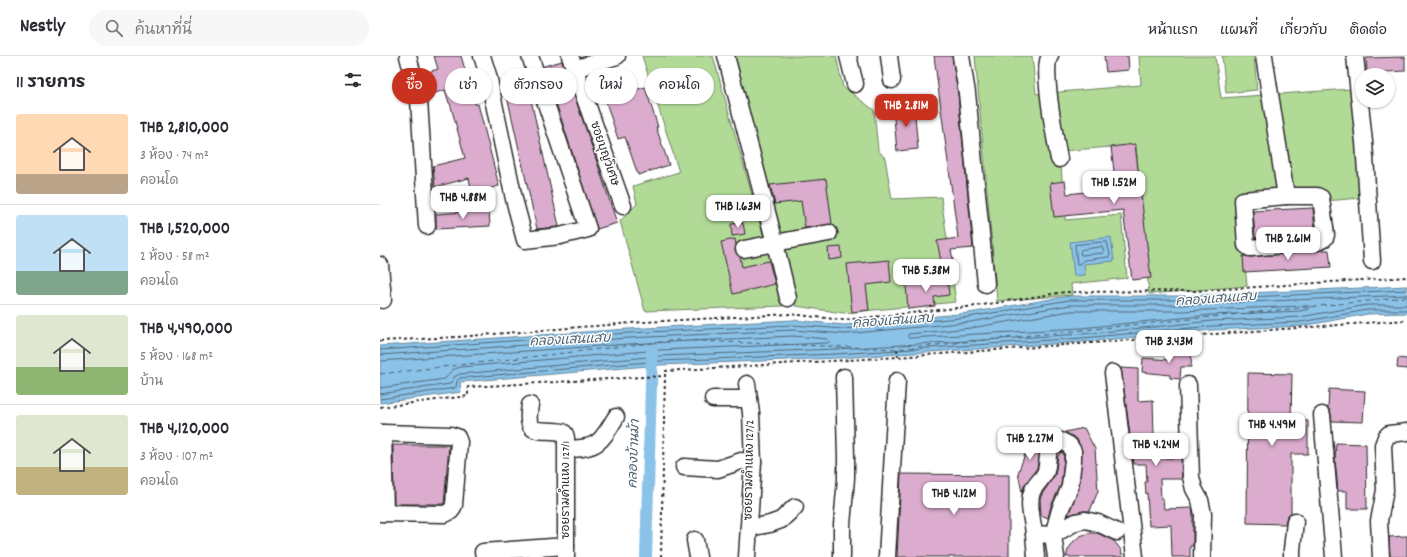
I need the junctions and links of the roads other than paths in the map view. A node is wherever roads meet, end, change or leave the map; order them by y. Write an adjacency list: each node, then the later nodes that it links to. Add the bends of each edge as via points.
1 (408, 56): 18 (street, via 419,100)
2 (482, 56): 3 (street, via 525,240 560,236 588,229)
3 (530, 56)
4 (617, 56): 12 (street)
5 (726, 56): 20 (street)
6 (848, 56): 14 (street)
7 (889, 56): 13 (street)
8 (960, 56): 24 (street, via 967,93)
9 (1050, 56): 15 (street, via 1046,62 1047,79)
10 (1264, 56): 16 (street)
11 (1355, 56): 22 (street)
12 (572, 62): 17 (street, ซอยบุญวิเศษ)
13 (892, 80)
14 (854, 84)
15 (1059, 159)
16 (1286, 194): 16 (street, via 1243,200 1247,247 1317,242 1325,238 1321,198)
17 (623, 206)
18 (427, 226)
19 (829, 233): 20 (street)
20 (775, 243): 21 (street); 25 (street)
21 (744, 250)
22 (1372, 261)
23 (380, 265): 26 (street)
24 (986, 284)
25 (788, 298)
26 (383, 300)
27 (1113, 373): 58 (street)
28 (844, 377): 54 (street, via 846,478)
29 (897, 381): 55 (street)
30 (746, 384): 33 (street, ซอยรามคำแหง 127/2)
31 (1188, 385): 59 (street, via 1191,477 1203,514)
32 (713, 399): 33 (street)
33 (749, 399): 40 (street, ซอยรามคำแหง 127/2)
34 (530, 405): 39 (street, ซอยรามคำแหง 127/1, via 528,422 532,427 538,431 563,432)
35 (1322, 414): 61 (street)
36 (616, 417): 39 (street, via 604,438 597,444)
37 (1407, 432): 62 (street, via 1389,434 1383,445 1386,490 1379,521)
38 (382, 433): 43 (street); 43 (street, via 451,435 459,442 454,505 451,511 445,514)
39 (567, 449): 50 (street, ซอยรามคำแหง 127/1)
40 (753, 462): 41 (street, via 740,460 718,469); 45 (street, ซอยรามคำแหง 127/2)
41 (684, 467)
42 (795, 507): 45 (street, via 781,520)
43 (383, 513)
44 (1295, 520): 60 (street)
45 (749, 528): 53 (street, ซอยรามคำแหง 127/2)
46 (1117, 532): 48 (street, via 1085,520 1076,522)
47 (1034, 534): 48 (street); 48 (street, via 1030,505 1032,491 1046,470 1050,448 1061,441 1069,445 1073,451 1073,460 1070,487); 56 (street)
48 (1053, 535): 57 (street)
49 (695, 540): 52 (street)
50 (566, 551): 51 (street)
51 (483, 552)
52 (698, 557)
53 (747, 557)
54 (842, 557)
55 (887, 557)
56 (1036, 557)
57 (1056, 557)
58 (1135, 557)
59 (1202, 557)
60 (1292, 557)
61 (1334, 557)
62 (1381, 557)

